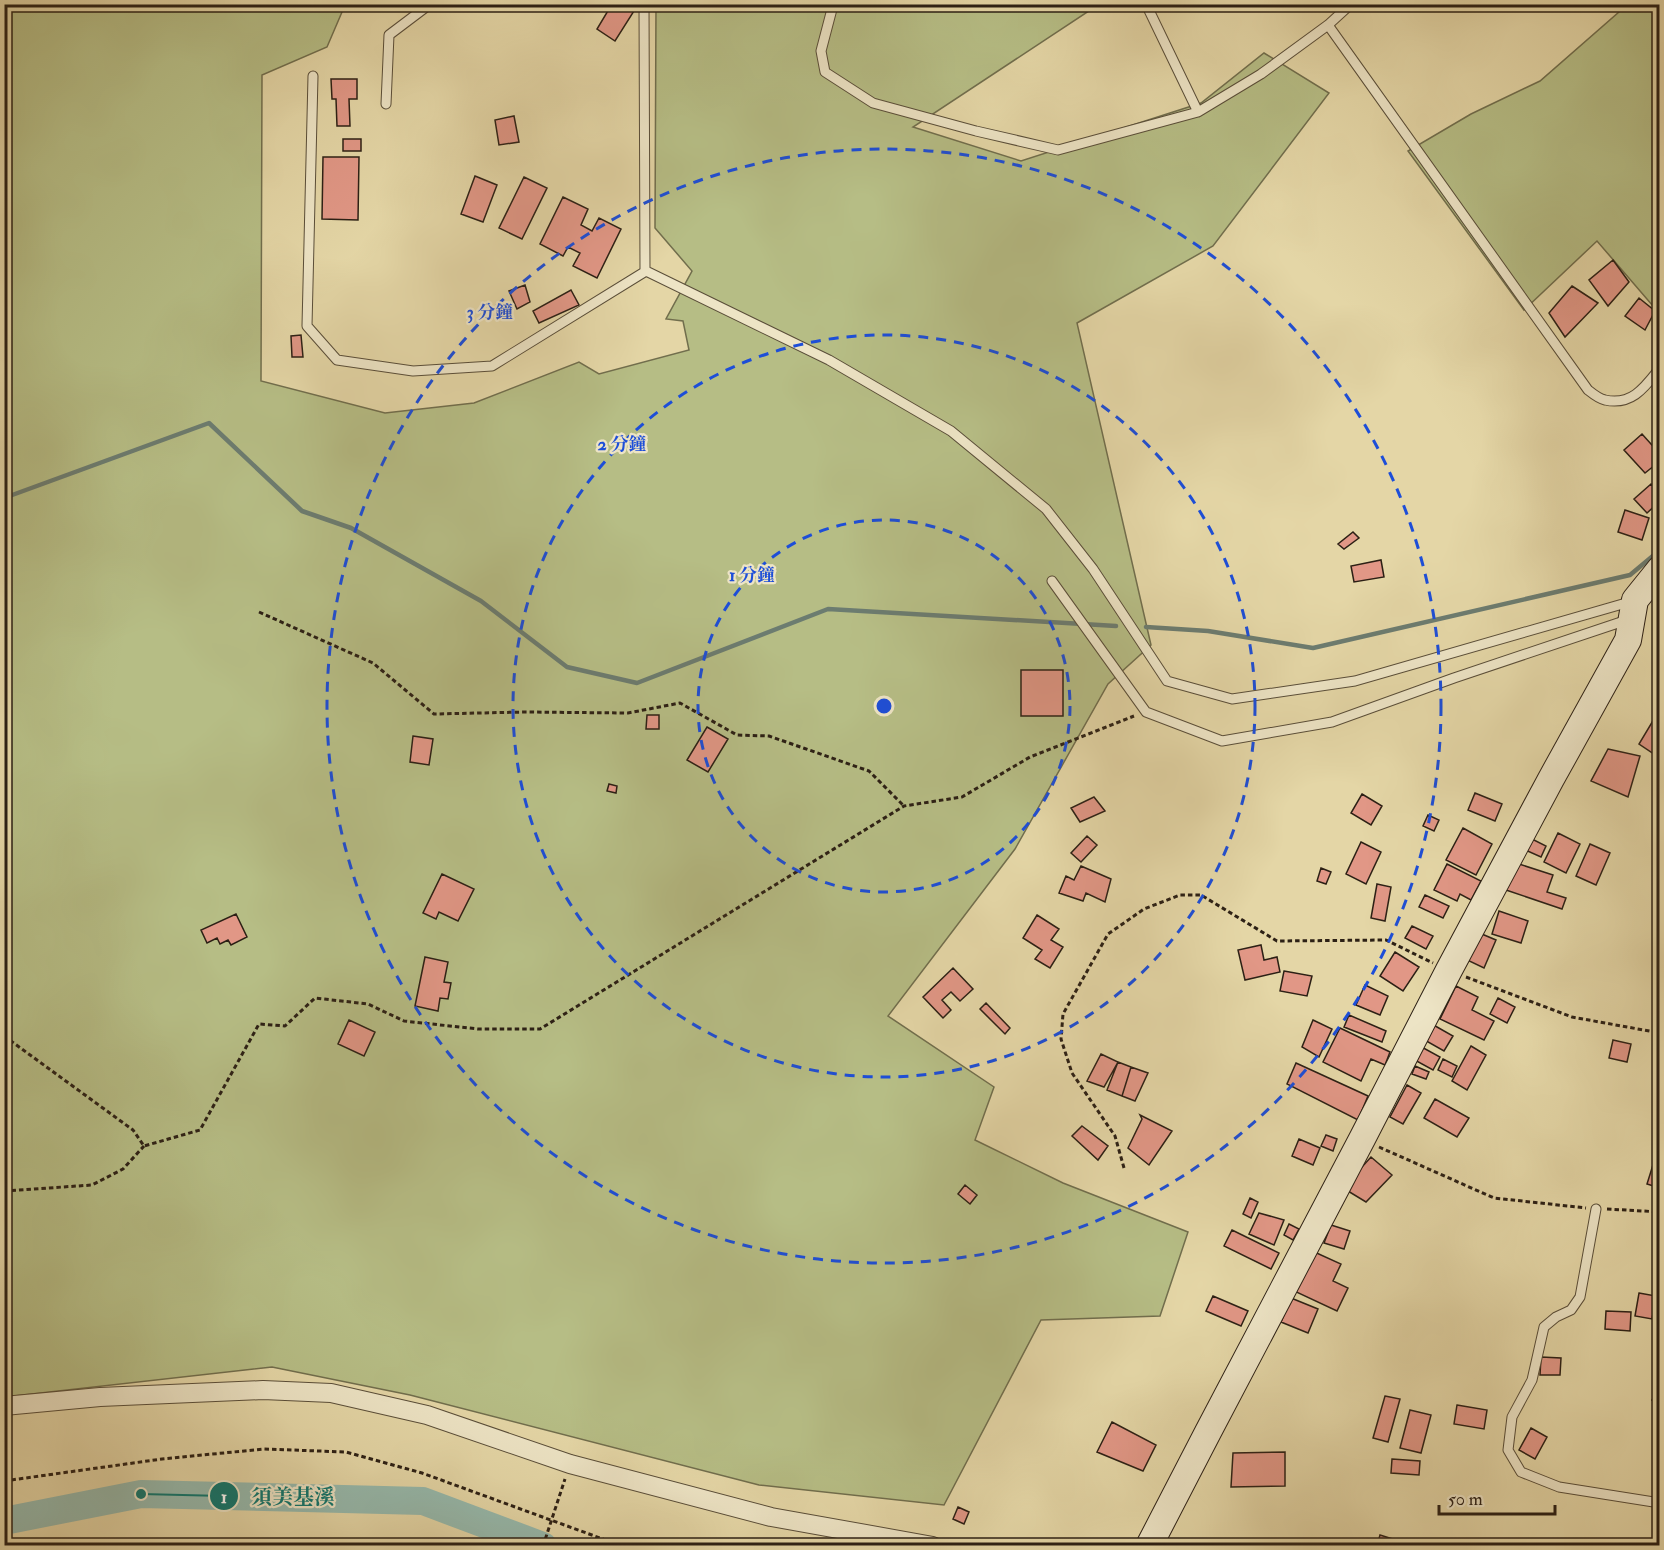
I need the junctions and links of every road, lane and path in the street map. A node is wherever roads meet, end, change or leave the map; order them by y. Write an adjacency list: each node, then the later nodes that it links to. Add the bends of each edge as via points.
1 (430, 4): 8 (lane, via 389,35)
2 (644, 4): 10 (lane)
3 (837, 4): 9 (lane, via 832,9 821,51 825,72 873,103 1058,150)
4 (1146, 4): 9 (lane)
5 (1351, 4): 6 (lane)
6 (1328, 25): 9 (lane, via 1261,74); 11 (lane, via 1588,390 1603,400 1624,401 1643,389)
7 (313, 76): 10 (lane, via 307,326 337,360 413,371 492,366)
8 (386, 104)
9 (1198, 112)
10 (645, 271): 14 (lane, via 829,360 951,431 1046,509 1093,569 1167,681 1232,699 1355,681)
11 (1659, 368)
12 (1659, 569): 14 (street)
13 (1052, 581): 16 (lane)
14 (1634, 609): 16 (lane, via 1332,723 1222,741); 18 (street, via 1628,640)
15 (258, 612): 17 (path, via 374,663 434,714 628,713 680,704 737,735 769,736 869,771)
16 (1146, 712): 17 (path, via 1030,758 962,796)
17 (904, 806): 22 (path, via 540,1029 478,1029 404,1021 368,1004 315,998 285,1026 259,1024 200,1130)
18 (1449, 970): 19 (path, via 1572,1017); 21 (street); 23 (path, via 1386,940 1277,941 1201,895 1180,895 1144,909 1108,934 1063,1014 1061,1039 1072,1073 1115,1136)
19 (1659, 1033)
20 (4, 1036): 22 (path, via 133,1130)
21 (1362, 1139): 25 (path, via 1494,1198); 35 (street)
22 (144, 1146): 24 (path, via 123,1169 92,1185)
23 (1124, 1168)
24 (4, 1191)
25 (1596, 1209): 26 (path); 30 (lane, via 1580,1297 1571,1310 1544,1327 1532,1380 1512,1417 1508,1450 1521,1472 1559,1487)
26 (1659, 1212)
27 (4, 1406): 28 (street, via 100,1397 262,1390 331,1393 427,1415)
28 (570, 1464): 31 (path); 34 (street, via 771,1517)
29 (4, 1481): 31 (path, via 264,1449 346,1452 422,1473)
30 (1659, 1503)
31 (551, 1520): 32 (path); 33 (path)
32 (543, 1545)
33 (622, 1545)
34 (933, 1545)
35 (1149, 1545)

